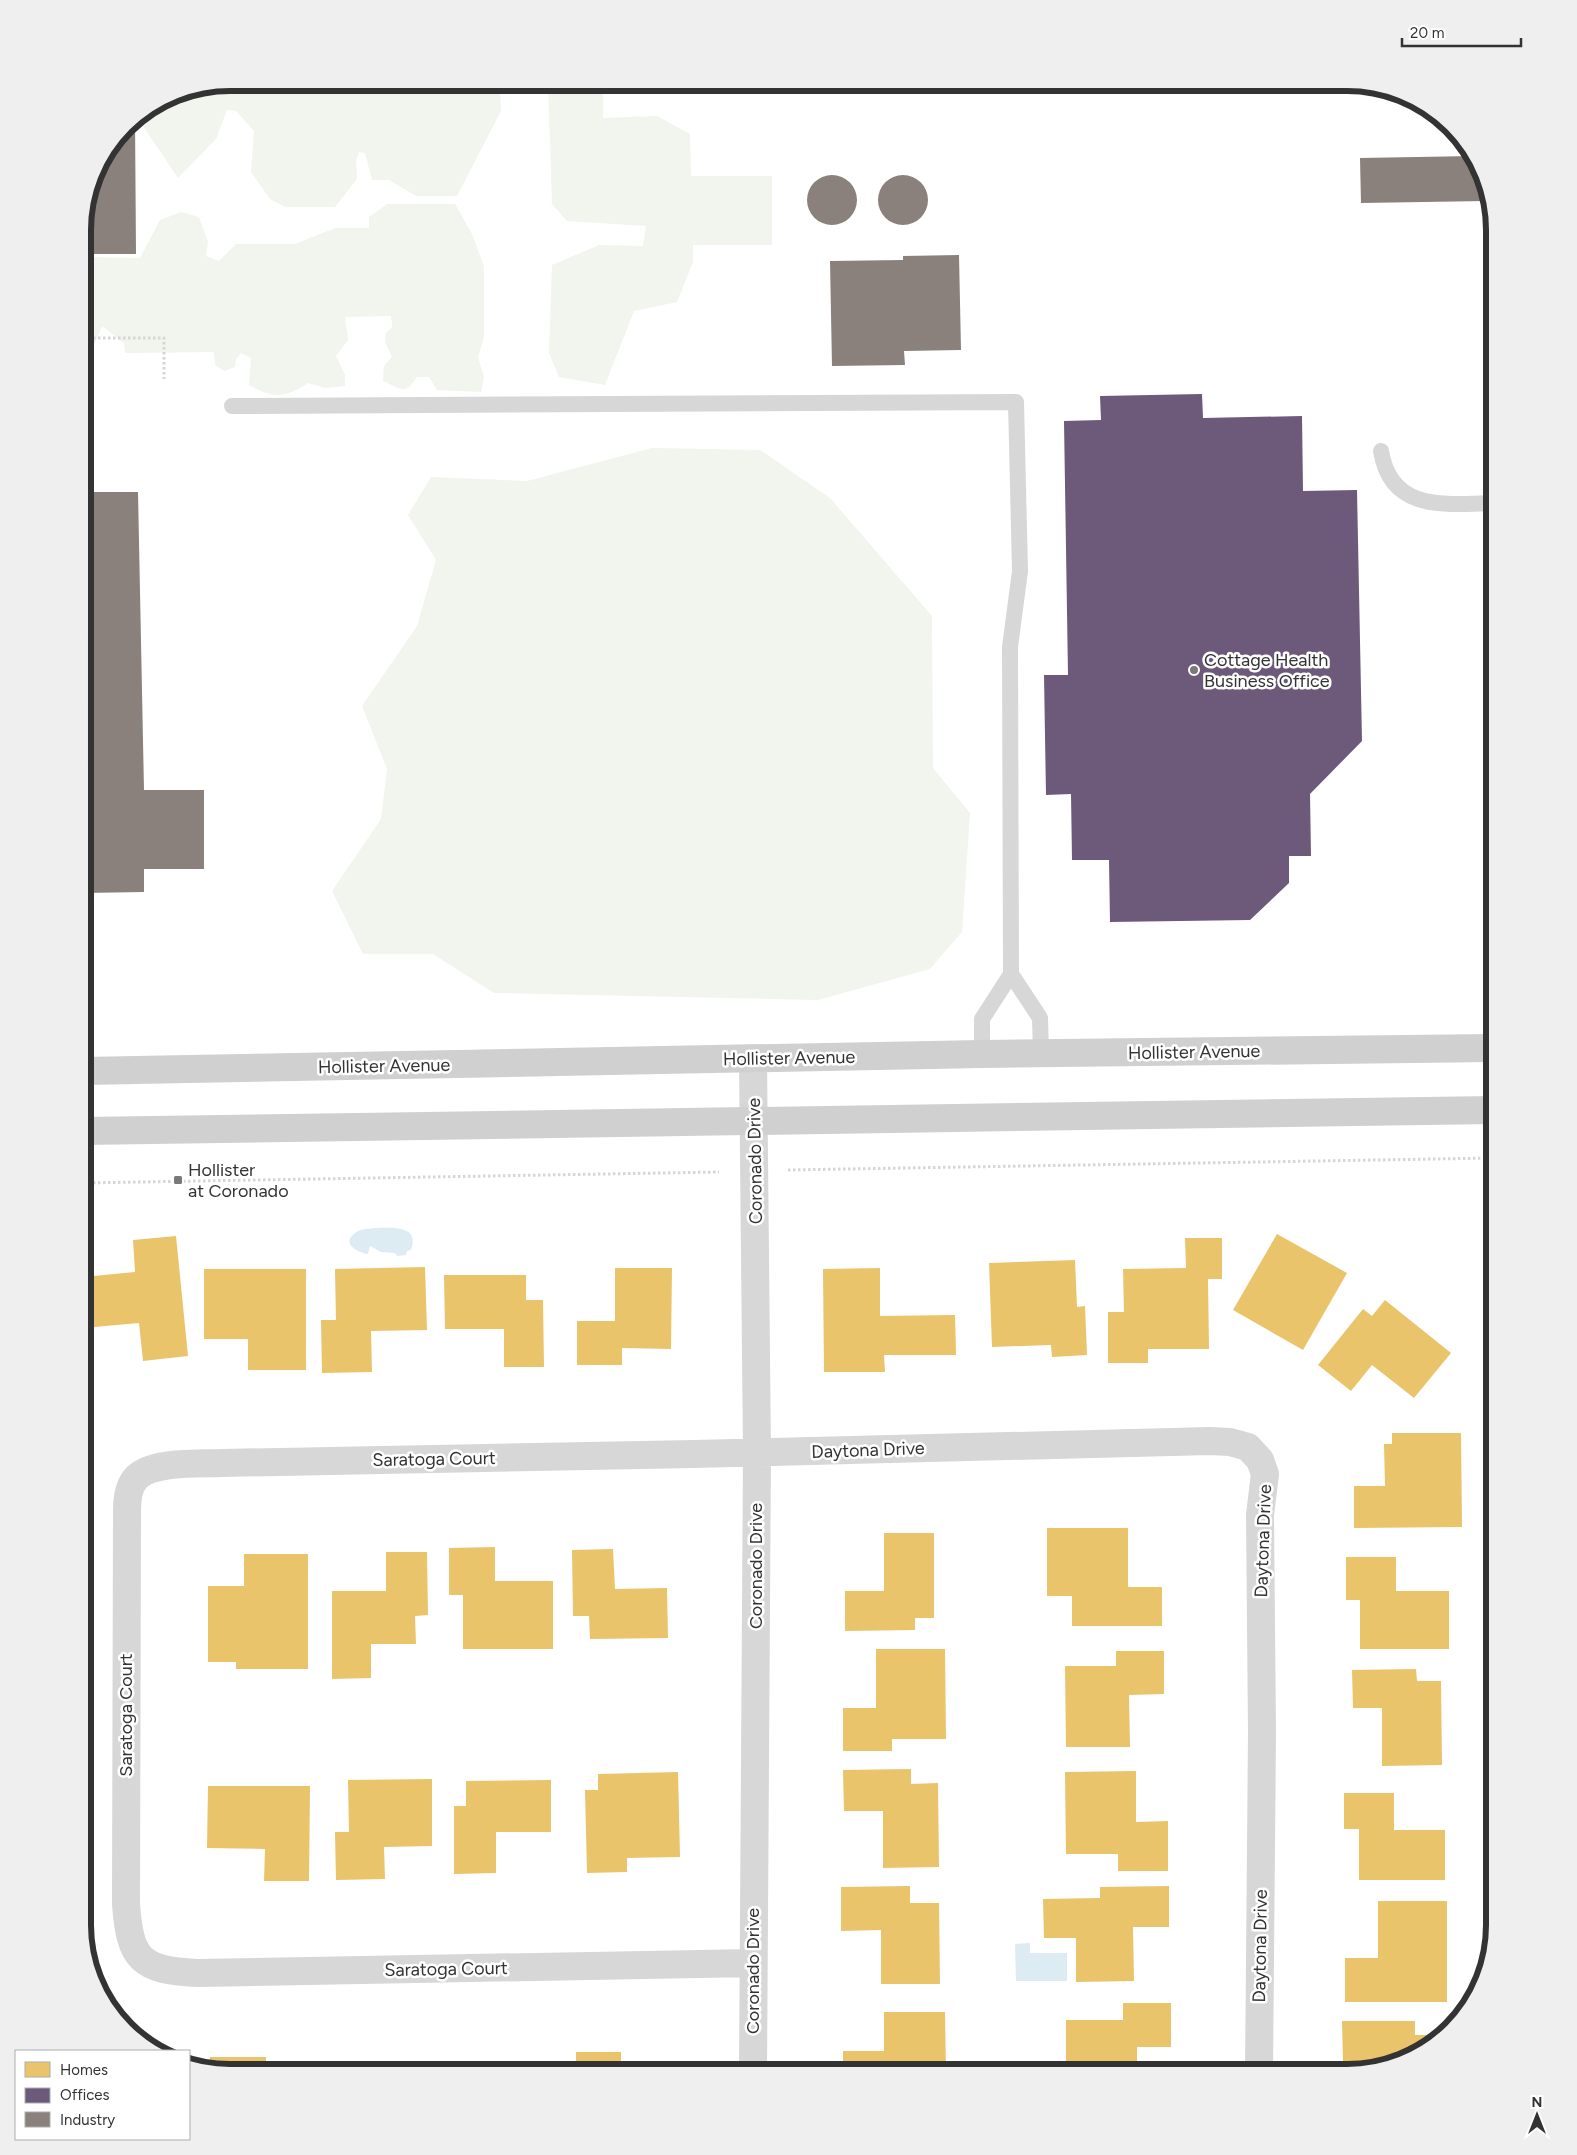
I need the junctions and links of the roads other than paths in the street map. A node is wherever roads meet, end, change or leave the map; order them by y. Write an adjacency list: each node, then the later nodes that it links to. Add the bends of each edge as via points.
1 (232, 406): 4 (lane, via 1016,402 1020,572 1010,647)
2 (1381, 451): 3 (lane, via 1383,464 1390,476 1412,498 1440,504)
3 (1486, 503)
4 (1011, 974): 6 (lane, via 982,1019); 7 (lane, via 1040,1018)
5 (1486, 1048): 7 (main road, Hollister Avenue)
6 (982, 1054): 7 (main road, Hollister Avenue); 8 (main road, Hollister Avenue)
7 (1041, 1054)
8 (753, 1059): 9 (main road, Hollister Avenue); 11 (street, Coronado Drive)
9 (92, 1071)
10 (1486, 1110): 11 (main road)
11 (754, 1122): 12 (main road); 13 (street, Coronado Drive)
12 (91, 1131)
13 (757, 1452): 14 (street, Coronado Drive); 14 (street, Saratoga Court, via 170,1466 138,1476 129,1493 126,1520 126,1904 130,1940 137,1955 152,1966 197,1973); 16 (street, Daytona Drive, via 1210,1440 1248,1447 1260,1460 1265,1474 1260,1515)
14 (753, 1963): 15 (street, Coronado Drive)
15 (753, 2063)
16 (1259, 2064)

